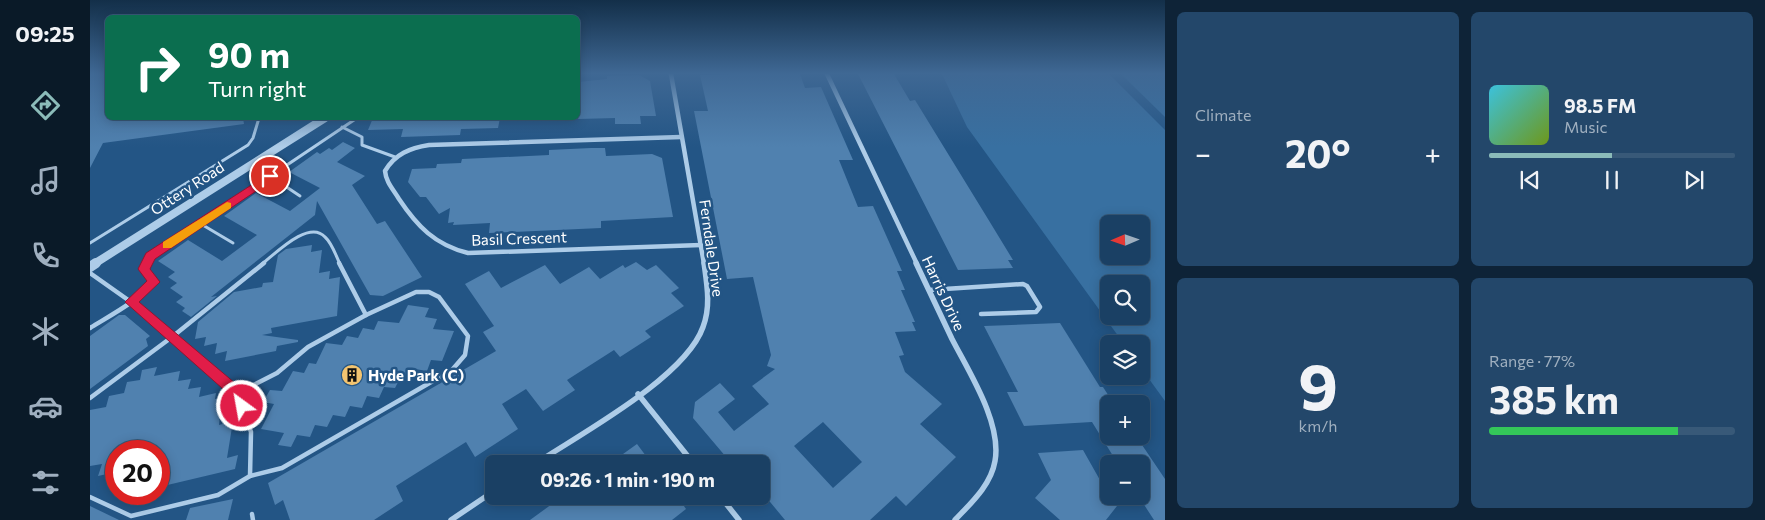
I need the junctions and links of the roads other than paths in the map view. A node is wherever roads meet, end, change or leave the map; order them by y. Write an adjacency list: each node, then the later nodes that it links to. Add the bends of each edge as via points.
1 (675, 98): 7 (street, Ferndale Drive)
2 (838, 98): 17 (street, Harris Drive)
3 (258, 120): 12 (lane, via 248,145)
4 (322, 120): 15 (street, Ottery Road)
5 (354, 120): 6 (lane)
6 (342, 127): 8 (lane, via 362,137 362,145); 9 (lane)
7 (681, 137): 8 (street, via 429,146); 14 (street, Ferndale Drive)
8 (395, 157): 14 (street, Basil Crescent, via 385,171 386,179 425,234 453,250 468,253)
9 (270, 176): 10 (lane); 11 (lane)
10 (300, 196)
11 (201, 224): 13 (lane); 18 (lane, via 148,259 144,269 154,282)
12 (90, 243)
13 (233, 243)
14 (701, 244): 24 (street, Ferndale Drive, via 709,294 707,316 700,334 676,364)
15 (90, 267)
16 (90, 273): 18 (lane)
17 (929, 290): 20 (lane, via 1023,284 1040,307 1036,312); 34 (street, Harris Drive, via 993,430 996,451 993,467 981,492)
18 (131, 302): 21 (lane); 22 (lane)
19 (366, 314): 22 (lane, via 326,237 310,232 295,238); 23 (lane, via 308,347 277,373); 28 (lane, via 409,294 423,291 434,294 468,336 465,355 452,370 282,468)
20 (982, 314)
21 (91, 326)
22 (172, 337): 23 (lane); 25 (lane)
23 (238, 393): 28 (lane, via 251,432)
24 (638, 394): 26 (street, Ferndale Drive); 27 (street)
25 (90, 398)
26 (548, 455)
27 (687, 455)
28 (250, 476): 29 (lane, via 218,495 131,516)
29 (90, 497)
30 (485, 497): 32 (street)
31 (727, 505): 33 (street)
32 (451, 520)
33 (739, 520)
34 (955, 520)

